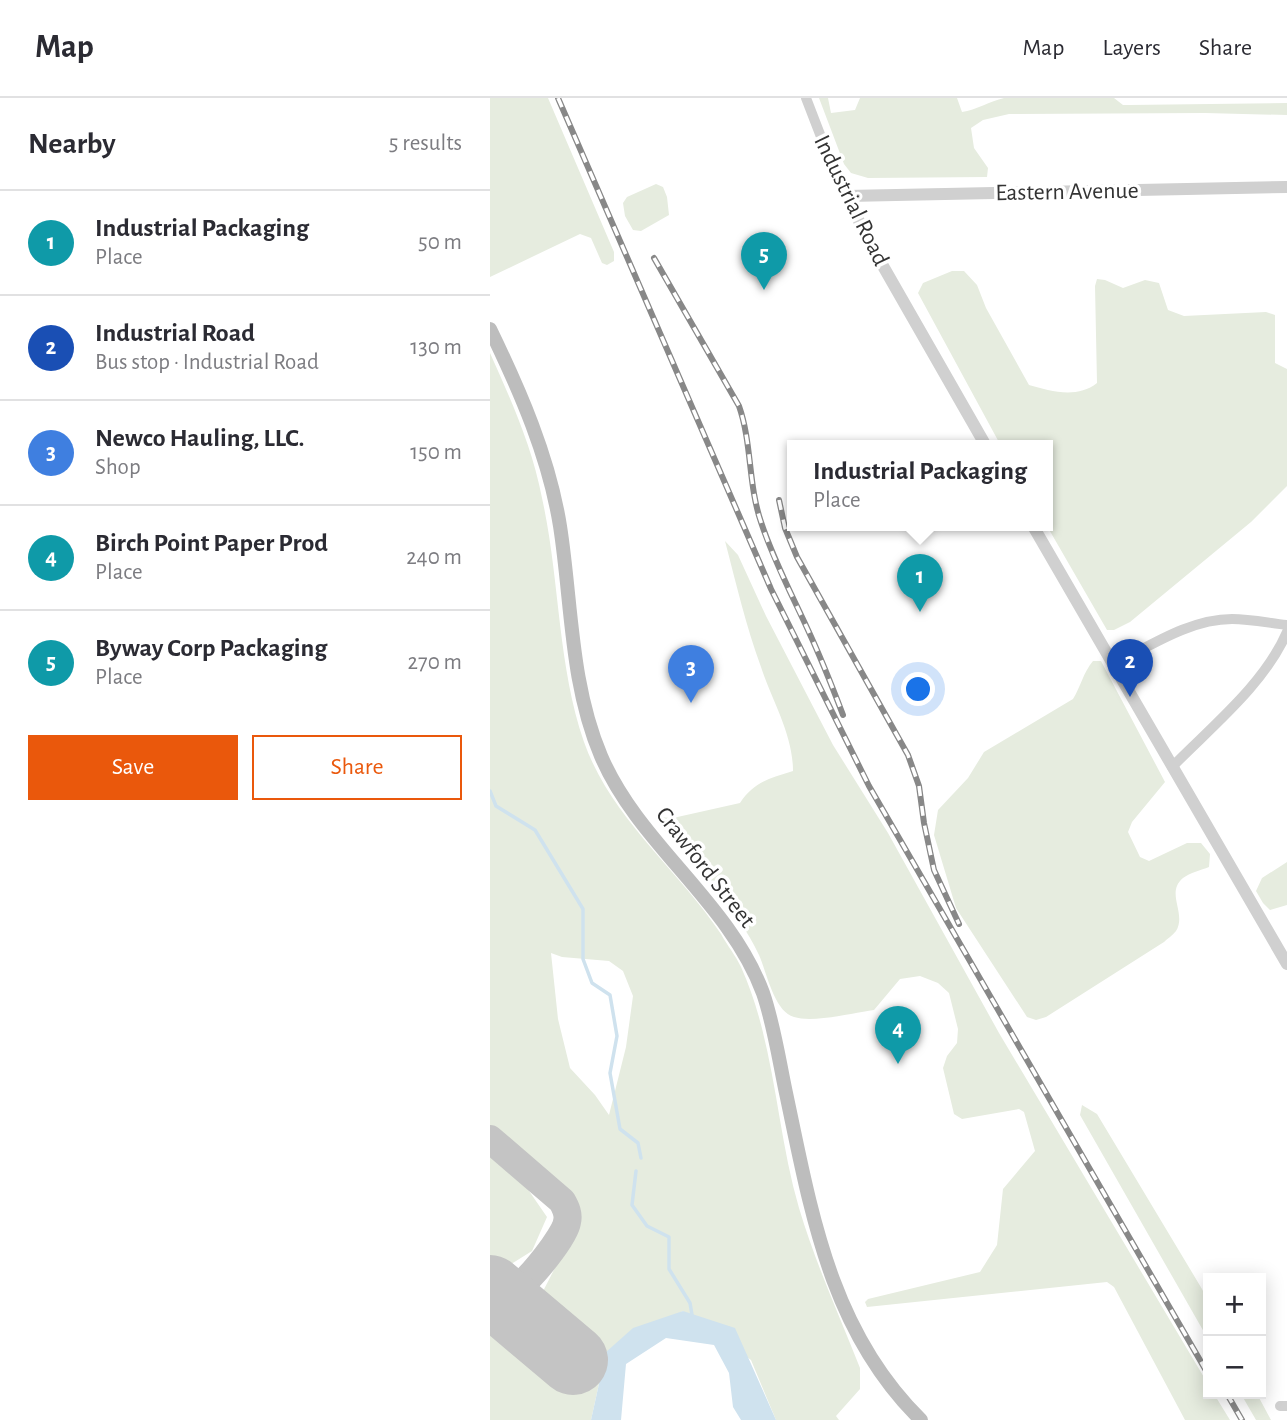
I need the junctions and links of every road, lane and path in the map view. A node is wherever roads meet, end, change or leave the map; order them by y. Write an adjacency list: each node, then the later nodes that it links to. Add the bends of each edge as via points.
1 (806, 98): 3 (street, Industrial Road)
2 (1287, 187): 3 (street, Eastern Avenue)
3 (847, 196): 5 (street, Industrial Road)
4 (490, 329): 12 (main road, Crawford Street, via 533,426 549,475 561,531 577,673 602,760 626,802 720,917 750,966 763,993 812,1216 838,1295 872,1359)
5 (983, 440)
6 (1036, 531): 9 (street)
7 (1287, 625): 9 (street, via 1215,621)
8 (1287, 632): 10 (street, via 1264,673)
9 (1114, 664): 10 (street)
10 (1172, 767): 11 (street)
11 (1287, 964)
12 (921, 1420)

